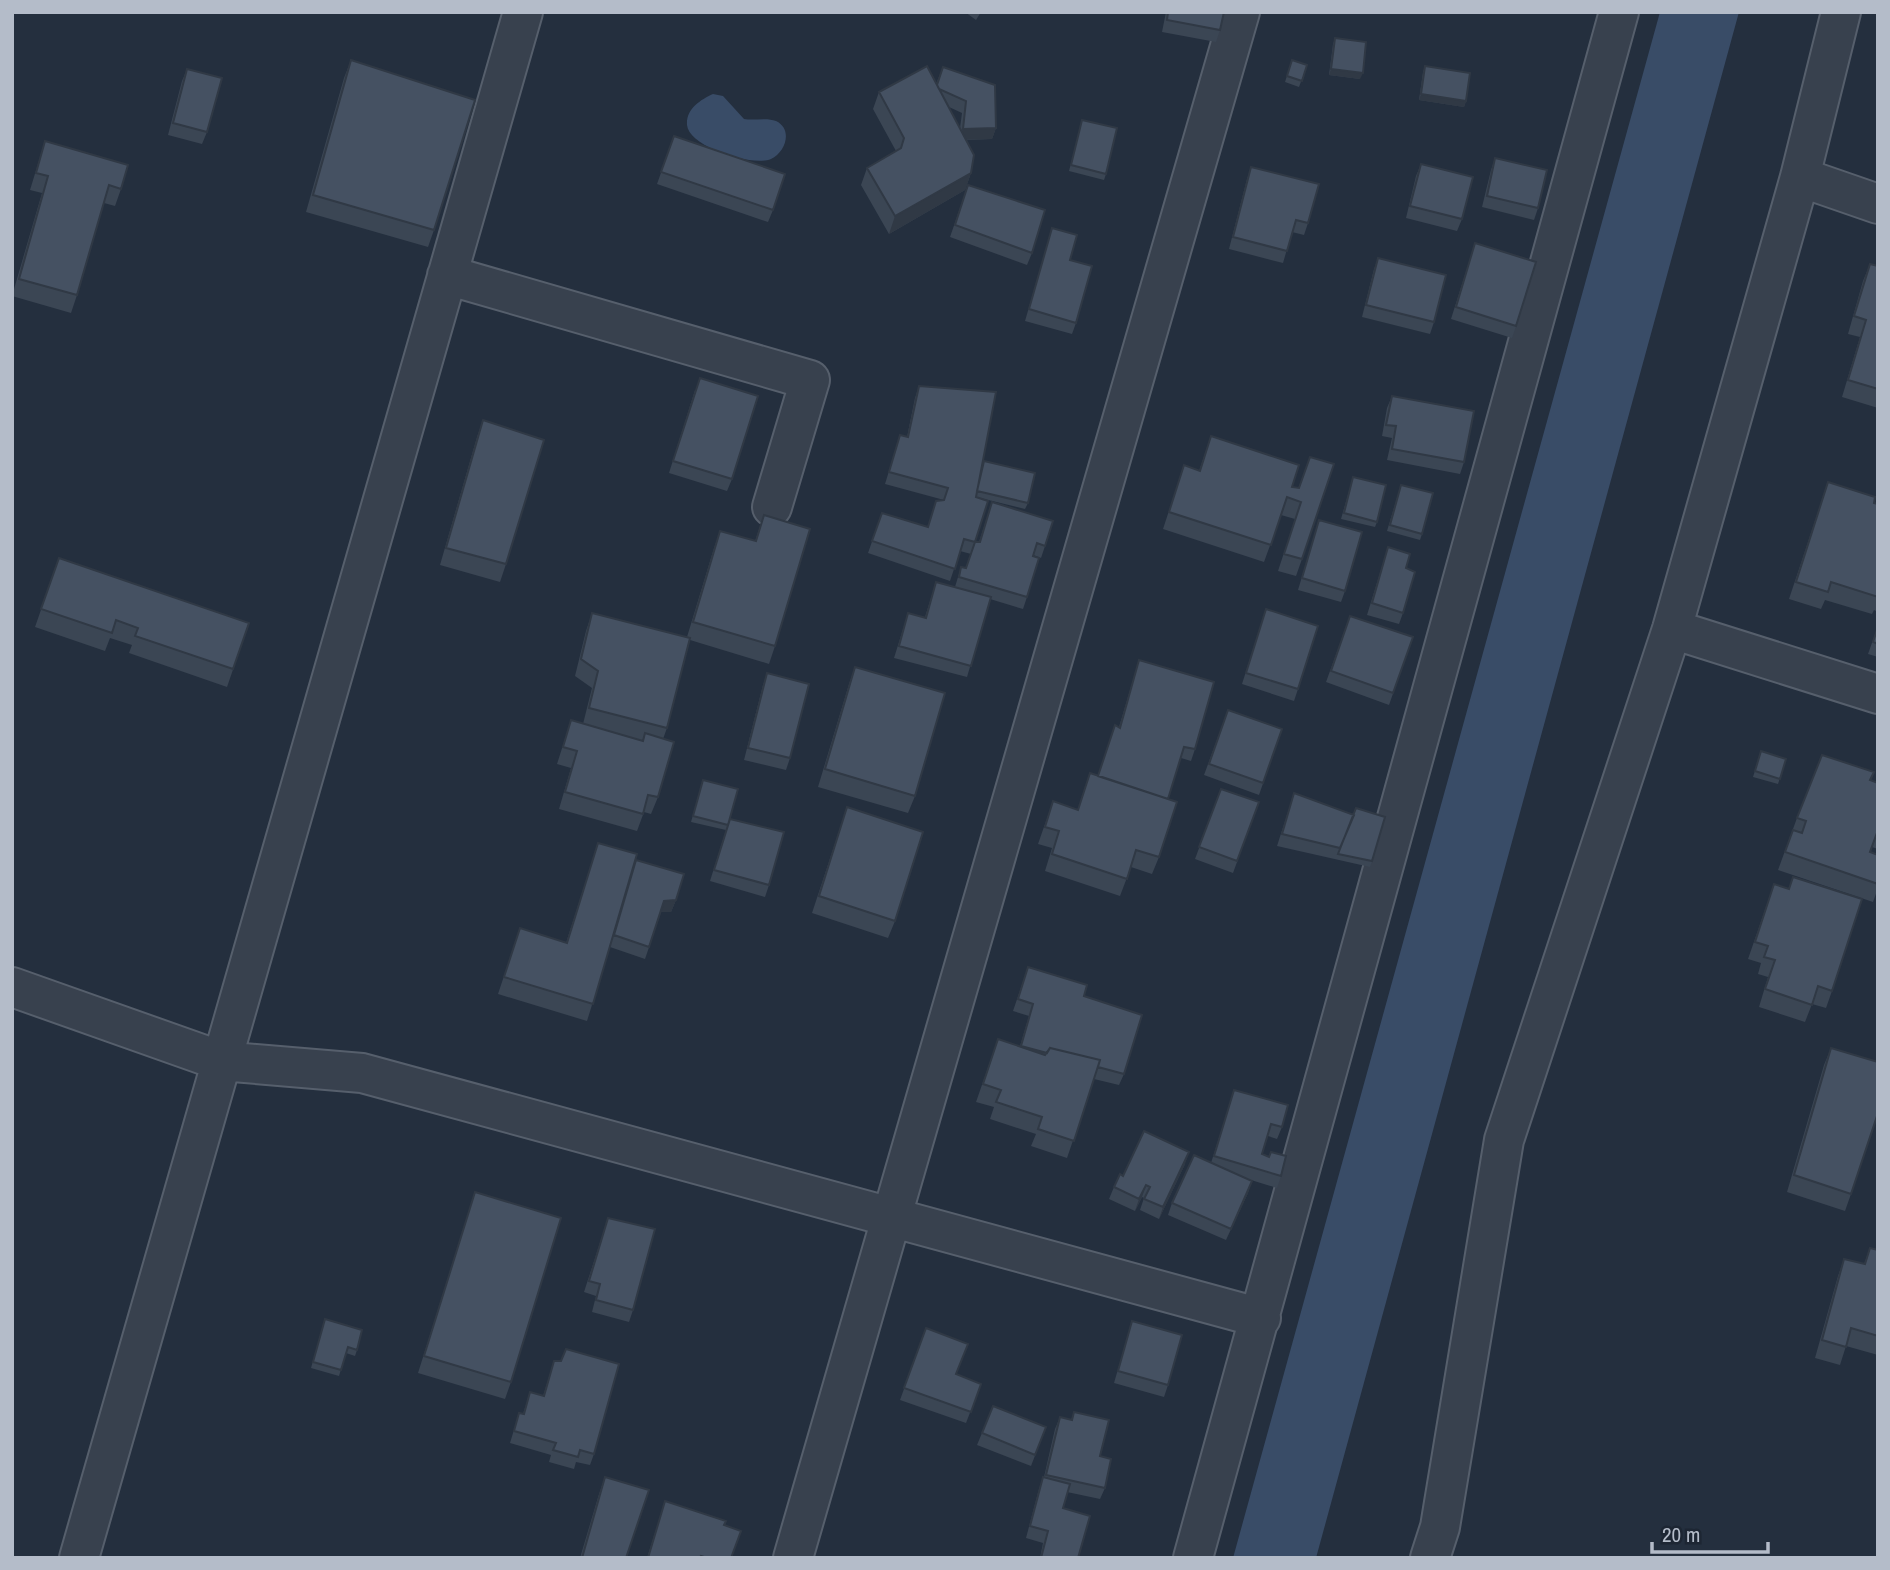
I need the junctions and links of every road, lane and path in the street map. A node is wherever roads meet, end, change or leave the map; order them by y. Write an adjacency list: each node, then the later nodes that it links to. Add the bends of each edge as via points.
1 (523, 12): 7 (street)
2 (1240, 12): 13 (street)
3 (1619, 12): 14 (street)
4 (1841, 12): 5 (street)
5 (1800, 177): 6 (street); 9 (street)
6 (1878, 204)
7 (447, 275): 8 (street, via 810,380); 12 (street)
8 (772, 507)
9 (1672, 629): 10 (street); 18 (street, via 1504,1140 1440,1527)
10 (1878, 694)
11 (12, 987): 12 (street)
12 (221, 1061): 13 (street, via 362,1073); 15 (street)
13 (891, 1216): 14 (street); 16 (street)
14 (1261, 1318): 17 (street)
15 (79, 1558)
16 (793, 1558)
17 (1193, 1558)
18 (1430, 1558)

